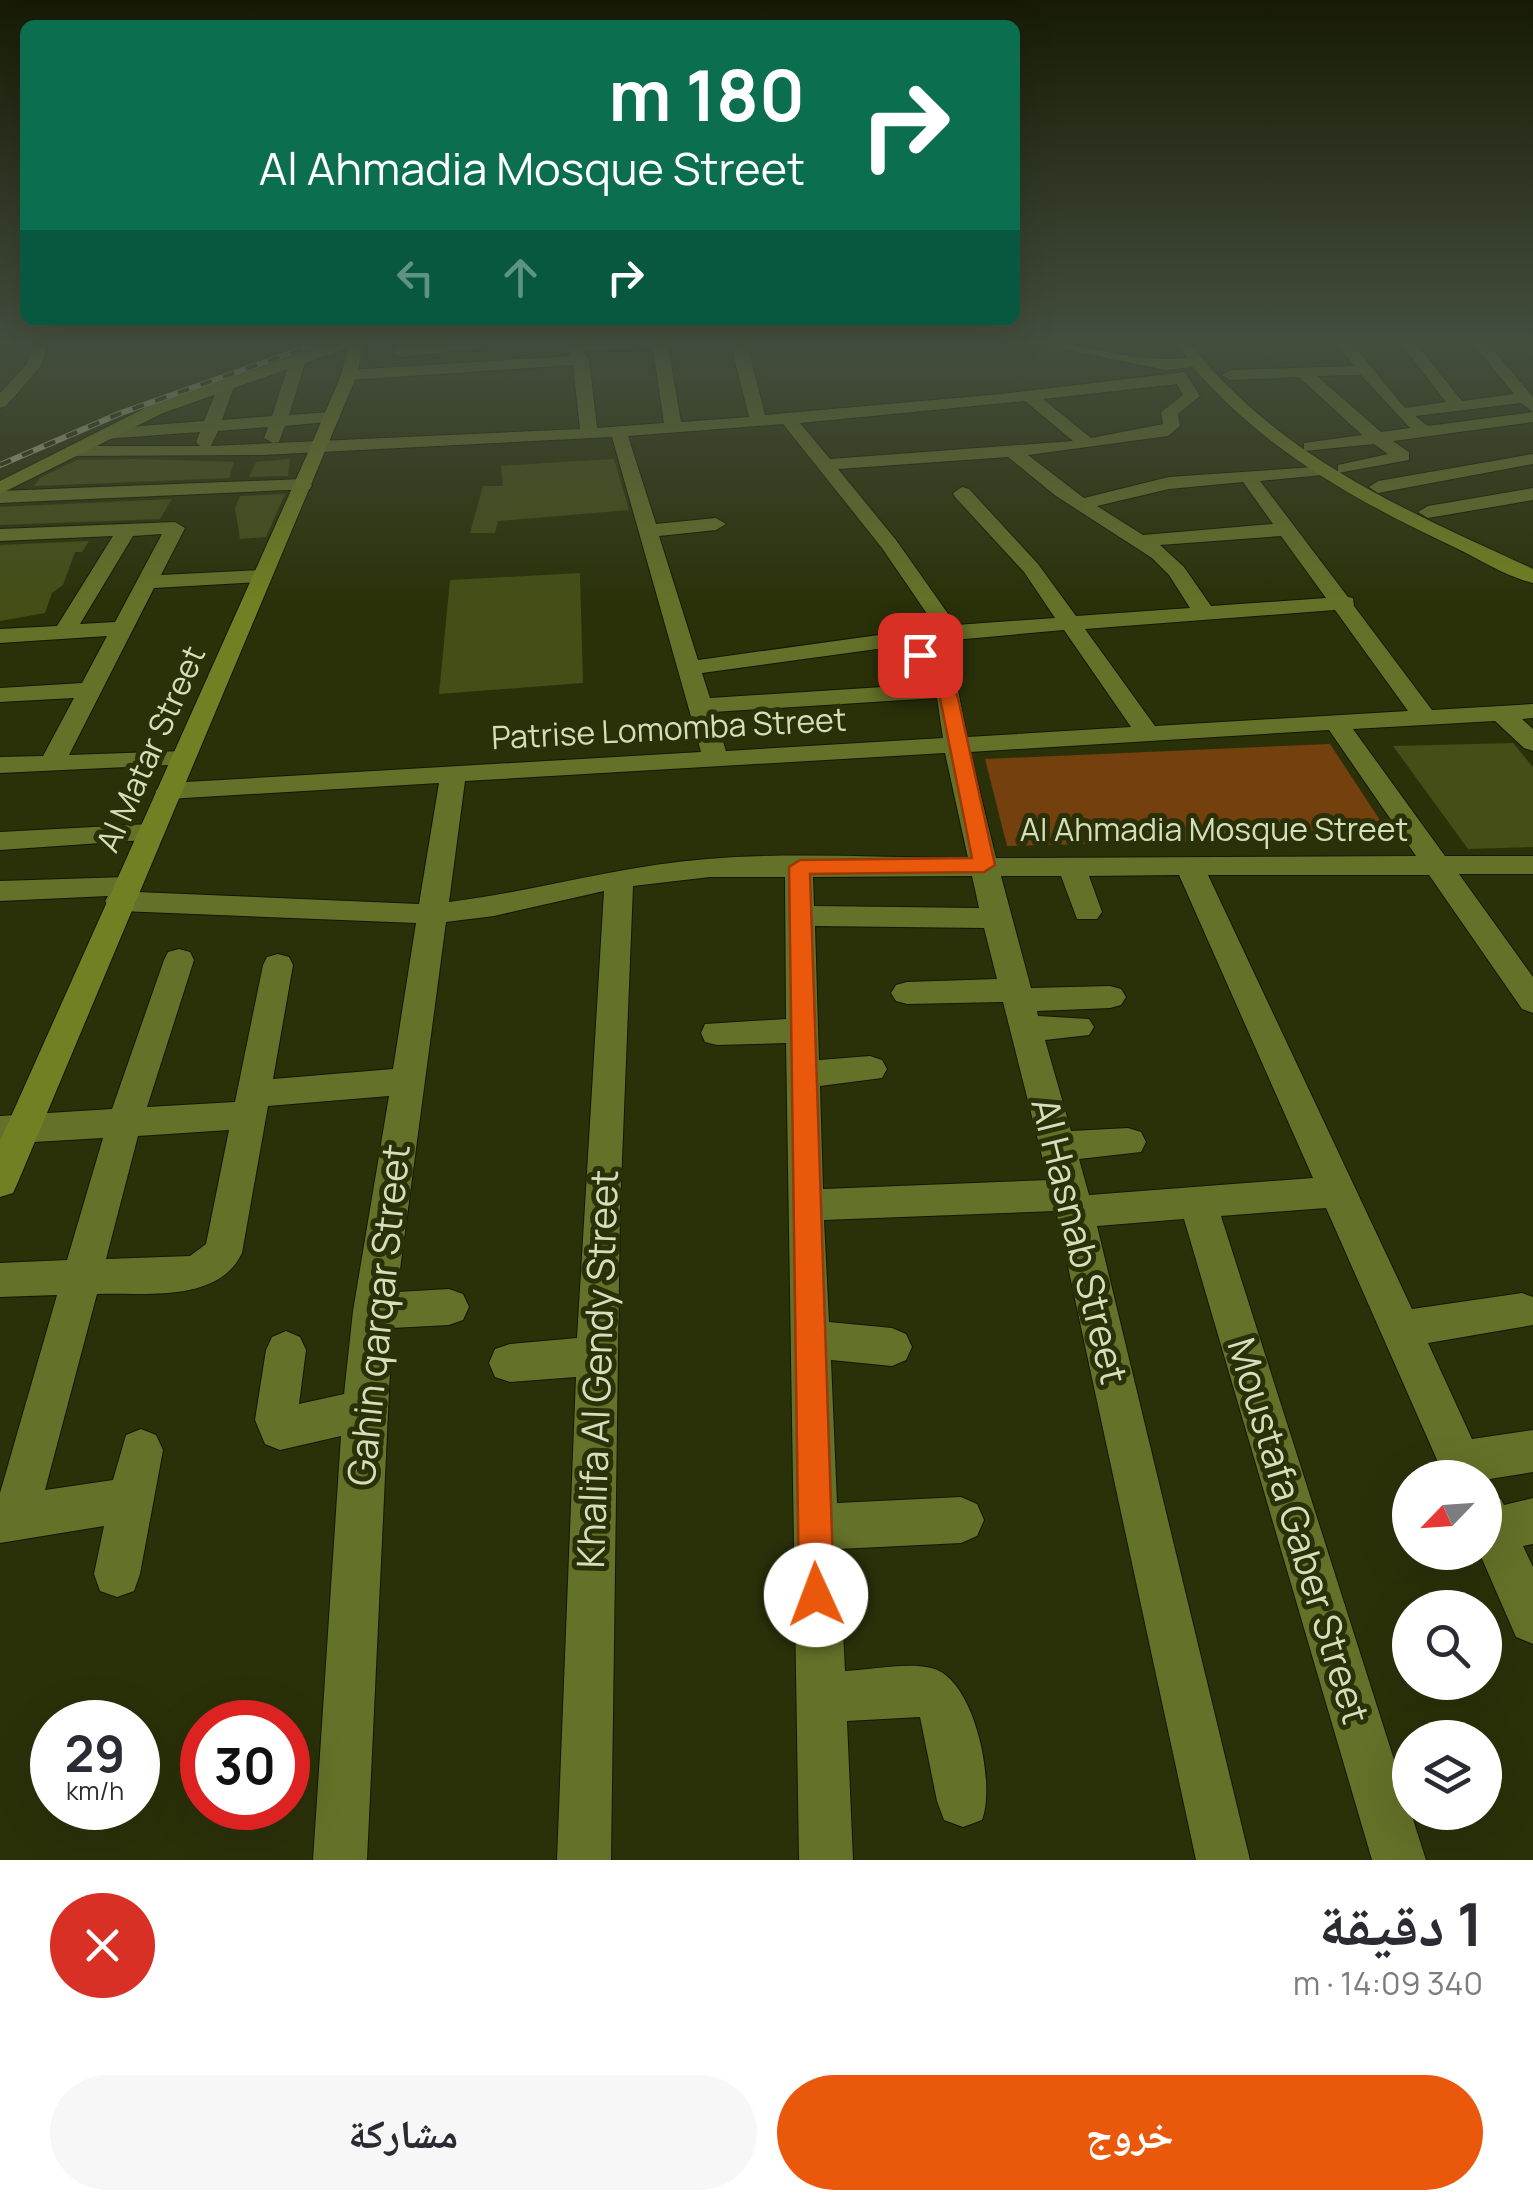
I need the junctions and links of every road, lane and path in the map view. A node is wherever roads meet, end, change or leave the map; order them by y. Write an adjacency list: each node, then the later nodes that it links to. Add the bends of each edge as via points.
1 (211, 426): 32 (street)
2 (119, 427): 21 (street)
3 (200, 427): 21 (street)
4 (276, 427): 29 (street)
5 (328, 427): 27 (street, Al Matar Street)
6 (588, 427): 22 (street)
7 (673, 427): 19 (street)
8 (713, 427): 19 (street)
9 (795, 427): 35 (street)
10 (842, 427): 23 (street)
11 (923, 427): 23 (street)
12 (1067, 427): 26 (street)
13 (1169, 427): 33 (street)
14 (1261, 427): 37 (street)
15 (1283, 427): 28 (street)
16 (1363, 427): 25 (street)
17 (1418, 427): 24 (street)
18 (1472, 427): 24 (street)
19 (674, 430): 20 (street)
20 (619, 433): 22 (street); 52 (street)
21 (104, 434): 30 (street)
22 (589, 434): 27 (street)
23 (898, 434): 31 (street); 35 (street)
24 (1427, 434): 25 (street)
25 (1378, 440): 28 (street); 36 (street, via 1403,456)
26 (1086, 443): 31 (street); 33 (street)
27 (319, 448): 29 (street); 39 (street, Al Matar Street)
28 (1310, 448): 36 (street)
29 (270, 450): 32 (street)
30 (70, 451): 32 (street); 40 (street)
31 (1013, 452): 46 (street)
32 (200, 454)
33 (1158, 458): 38 (street); 46 (street)
34 (1533, 459): 41 (street)
35 (825, 464): 64 (street)
36 (1344, 469): 41 (street)
37 (1322, 470): 38 (street); 57 (street)
38 (1248, 477): 50 (street)
39 (303, 485): 42 (street); 56 (street, Al Matar Street)
40 (0, 488)
41 (1378, 488): 47 (street)
42 (194, 490): 45 (street); 49 (street)
43 (962, 493): 61 (street)
44 (1533, 494): 47 (street)
45 (0, 496)
46 (1081, 504): 54 (street)
47 (1428, 512): 55 (street)
48 (716, 524): 52 (street)
49 (175, 528): 51 (street); 58 (street)
50 (1289, 530): 54 (street); 59 (street)
51 (126, 531): 53 (street); 63 (street)
52 (648, 531): 67 (street)
53 (0, 535)
54 (1141, 541): 60 (street, via 1177,571)
55 (1533, 562)
56 (262, 576): 58 (street); 80 (street, Al Matar Street)
57 (1533, 577)
58 (148, 582): 62 (street)
59 (1344, 603): 60 (street); 74 (street)
60 (1204, 612): 61 (street)
61 (1073, 622): 64 (street); 76 (street)
62 (125, 628): 63 (street); 68 (street)
63 (64, 632): 65 (street)
64 (950, 632): 66 (street)
65 (0, 636)
66 (904, 638): 67 (street); 69 (street, Al Hasnab Street)
67 (689, 668): 71 (street)
68 (93, 690): 70 (street); 81 (street)
69 (946, 690): 71 (street); 78 (street, Al Hasnab Street)
70 (0, 695)
71 (700, 706): 79 (street)
72 (1533, 711): 73 (street, Patrise Lomomba Street)
73 (1501, 712): 74 (street, Patrise Lomomba Street); 77 (street)
74 (1425, 717): 75 (street, Patrise Lomomba Street)
75 (1336, 722): 76 (street, Patrise Lomomba Street); 90 (street)
76 (1148, 733): 78 (street, Patrise Lomomba Street)
77 (1533, 743)
78 (956, 744): 79 (street, Patrise Lomomba Street); 88 (street, Al Hasnab Street)
79 (716, 758): 83 (street, Patrise Lomomba Street)
80 (182, 760): 81 (street); 84 (street, Al Matar Street)
81 (52, 762): 82 (street)
82 (0, 764)
83 (453, 774): 84 (street, Patrise Lomomba Street); 97 (street, Gahin qarqar Street)
84 (168, 791): 85 (street, Al Matar Street)
85 (149, 833): 86 (street); 95 (street, Al Matar Street)
86 (0, 841)
87 (1072, 864): 88 (street, Al Ahmadia Mosque Street); 89 (street, Al Ahmadia Mosque Street); 96 (street)
88 (984, 865): 91 (street, Al Ahmadia Mosque Street); 99 (street, Al Hasnab Street)
89 (1188, 865): 90 (street, Al Ahmadia Mosque Street); 118 (street)
90 (1437, 865): 92 (street, Al Ahmadia Mosque Street); 104 (street)
91 (800, 867): 93 (street, Al Ahmadia Mosque Street); 98 (street)
92 (1530, 867)
93 (619, 878): 97 (street, Al Ahmadia Mosque Street); 131 (street, Khalifa Al Gendy Street)
94 (0, 892): 95 (street, Al Ahmadia Mosque Street)
95 (123, 894): 97 (street, Al Ahmadia Mosque Street); 114 (street, Al Matar Street)
96 (1087, 912)
97 (432, 914): 111 (street, Gahin qarqar Street)
98 (800, 916): 99 (street); 107 (street)
99 (996, 918): 105 (street, Al Hasnab Street)
100 (178, 960): 113 (street)
101 (278, 965): 112 (street)
102 (907, 994): 105 (street)
103 (1110, 997): 105 (street)
104 (1533, 1001)
105 (1020, 1006): 106 (street); 116 (street, Al Hasnab Street)
106 (1078, 1027)
107 (802, 1030): 108 (street); 110 (street)
108 (717, 1033)
109 (870, 1069): 110 (street)
110 (803, 1074): 121 (street)
111 (408, 1081): 112 (street); 125 (street, Gahin qarqar Street)
112 (252, 1104): 113 (street); 122 (street, via 227,1242 214,1262 190,1273)
113 (124, 1124): 114 (street); 122 (street)
114 (11, 1131): 117 (street, Al Matar Street)
115 (1128, 1142): 116 (street)
116 (1057, 1146): 119 (street, Al Hasnab Street)
117 (0, 1182)
118 (1337, 1192): 120 (street); 127 (street)
119 (1073, 1203): 120 (street); 121 (street); 150 (street, Al Hasnab Street)
120 (1198, 1203): 151 (street, Moustafa Gaber Street)
121 (805, 1205): 128 (street)
122 (81, 1279): 123 (street); 139 (street)
123 (0, 1280)
124 (449, 1308): 125 (street)
125 (374, 1310): 133 (street, Gahin qarqar Street)
126 (1522, 1311): 127 (street)
127 (1400, 1330): 136 (street)
128 (808, 1339): 129 (street); 142 (street)
129 (892, 1346)
130 (286, 1350): 133 (street, via 280,1429)
131 (598, 1356): 132 (street); 148 (street, Khalifa Al Gendy Street)
132 (510, 1363)
133 (362, 1412): 147 (street, Gahin qarqar Street)
134 (141, 1450): 138 (street)
135 (1533, 1452): 137 (street)
136 (1459, 1460)
137 (1502, 1460)
138 (132, 1499): 139 (street); 143 (street)
139 (8, 1518)
140 (961, 1520): 142 (street)
141 (1503, 1522): 144 (street)
142 (814, 1527): 145 (street)
143 (117, 1574)
144 (1533, 1620)
145 (820, 1697): 146 (street, via 937,1695); 149 (street)
146 (963, 1801)
147 (340, 1860)
148 (584, 1860)
149 (826, 1860)
150 (1223, 1860)
151 (1398, 1860)

